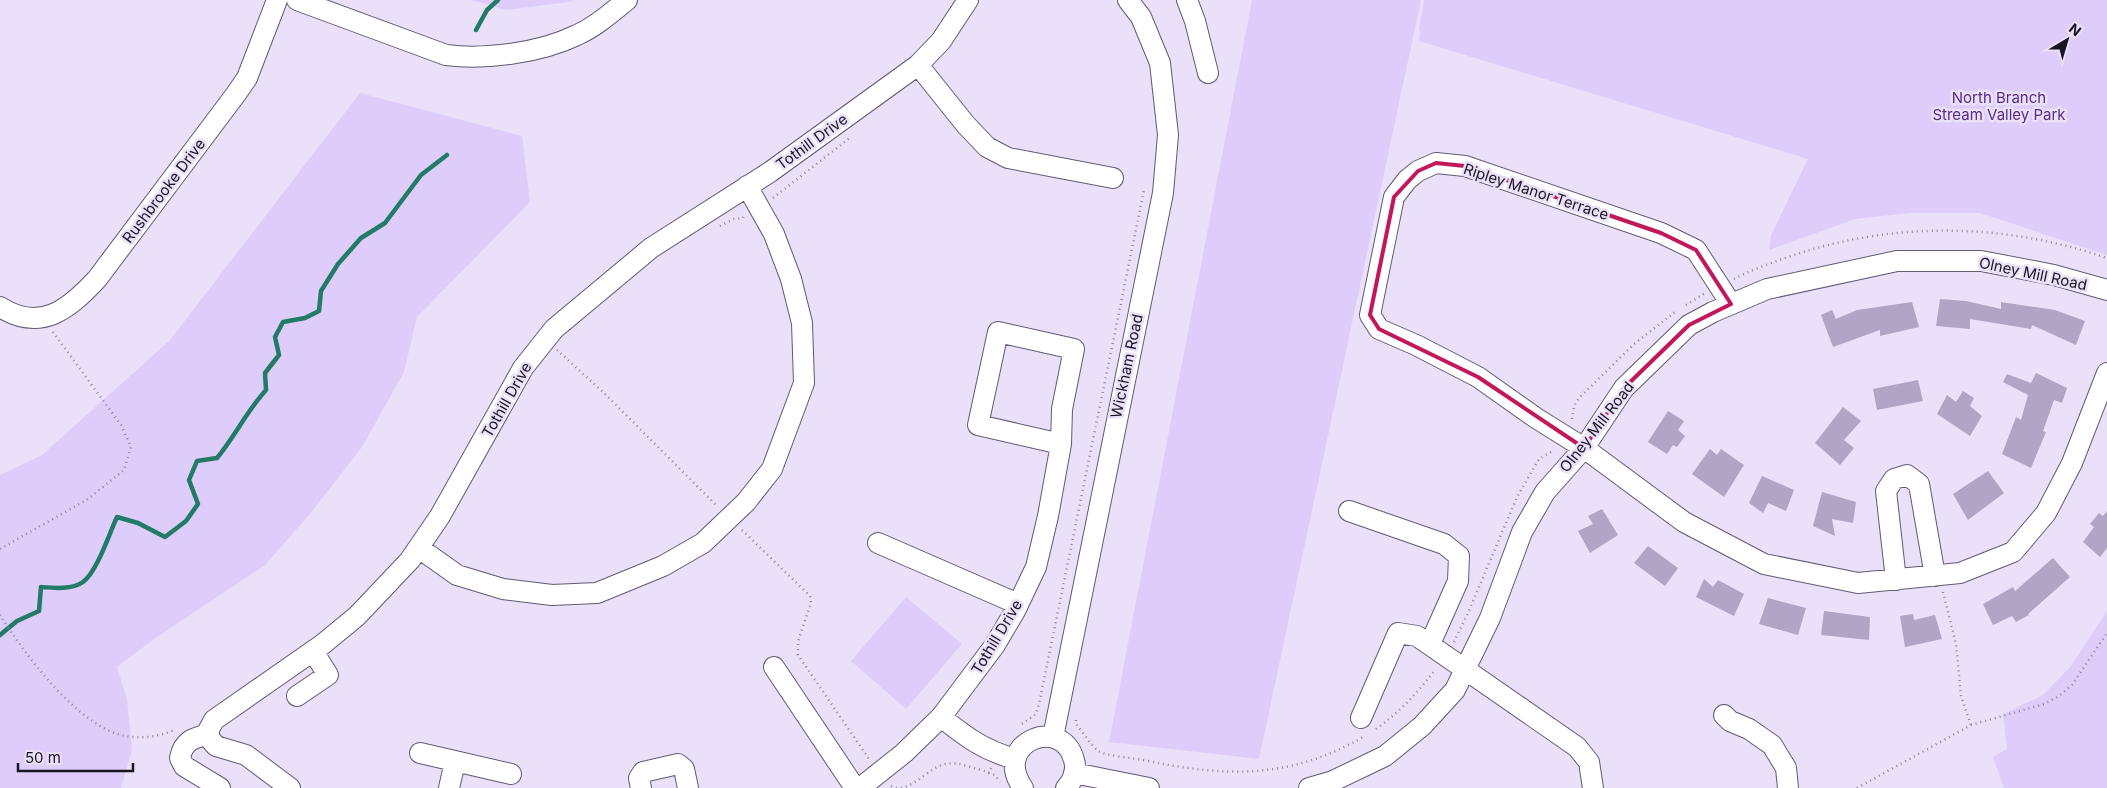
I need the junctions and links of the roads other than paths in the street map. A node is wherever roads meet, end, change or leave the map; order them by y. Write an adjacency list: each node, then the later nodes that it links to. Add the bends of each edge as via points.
1 (276, 0): 13 (street, Rushbrooke Drive, via 246,78 236,94 98,279 76,302 43,318 14,315)
2 (297, 0): 3 (street, via 446,55 466,58 549,46 577,35)
3 (627, 0)
4 (968, 0): 7 (street, Tothill Drive, via 941,41)
5 (1128, 0): 32 (street, Wickham Road, via 1141,17 1160,63 1168,135 1163,193)
6 (1187, 0): 8 (street)
7 (918, 66): 9 (street, via 987,147 1008,158); 10 (street, Tothill Drive)
8 (1208, 73)
9 (1113, 178)
10 (748, 186): 19 (street, Tothill Drive, via 651,248 554,329 522,368 464,476); 19 (street, via 774,234 791,279 802,323 804,383 772,469 746,502 703,544 663,566 597,593 552,595 502,589 457,575)
11 (2107, 290): 12 (street, Olney Mill Road, via 2054,275 1981,261 1897,261 1767,289)
12 (1731, 304): 16 (street, Olney Mill Road, via 1689,326 1624,388); 16 (street, Ripley Manor Terrace, via 1696,250 1660,233 1465,166 1436,163 1407,180 1394,197 1370,315 1379,330 1478,377)
13 (0, 306)
14 (2107, 373): 20 (street, Ripley Manor Terrace, via 2072,463 2046,513 2013,552 1960,573)
15 (1061, 444): 15 (street, Tothill Drive, via 978,425 998,332 1074,349 1062,409); 22 (street, Tothill Drive, via 1036,567)
16 (1584, 448): 21 (street, Ripley Manor Terrace, via 1684,522 1764,564 1858,584); 26 (street, Olney Mill Road, via 1545,492 1522,532 1490,618)
17 (1350, 511): 23 (street, via 1444,544 1459,556 1458,581)
18 (878, 543): 22 (street)
19 (418, 548): 24 (street, Tothill Drive, via 390,583 357,616)
20 (1937, 576): 21 (street, Ripley Manor Terrace); 21 (street, via 1919,484 1907,475 1894,479 1886,491)
21 (1896, 580)
22 (1018, 604): 29 (street, Tothill Drive, via 995,646)
23 (1430, 644): 26 (street); 30 (street, via 1418,636 1398,633)
24 (313, 651): 27 (street, via 328,676); 31 (street, Tothill Drive, via 214,720)
25 (774, 667): 44 (street)
26 (1465, 669): 48 (street, Olney Mill Road, via 1455,690 1422,726 1385,756); 49 (street, via 1577,747 1589,762)
27 (297, 696)
28 (1724, 715): 50 (street, via 1772,745 1786,768)
29 (941, 717): 35 (street); 45 (street, Tothill Drive, via 904,753)
30 (1361, 718)
31 (209, 734): 37 (street, via 216,746 246,755); 39 (street, via 190,741 180,758 184,766)
32 (1053, 737): 35 (street, via 1034,738); 38 (street, via 1063,742 1075,762)
33 (420, 753): 34 (street)
34 (454, 762): 36 (street); 41 (street)
35 (1000, 762): 46 (street, via 1014,770)
36 (512, 774)
37 (267, 781): 40 (street)
38 (1070, 781): 47 (street)
39 (220, 788)
40 (290, 788)
41 (449, 788)
42 (641, 788): 43 (street, via 639,778 643,772 678,764 684,769)
43 (688, 788)
44 (855, 788)
45 (860, 788)
46 (1023, 788)
47 (1149, 788)
48 (1309, 788)
49 (1593, 788)
50 (1788, 788)

